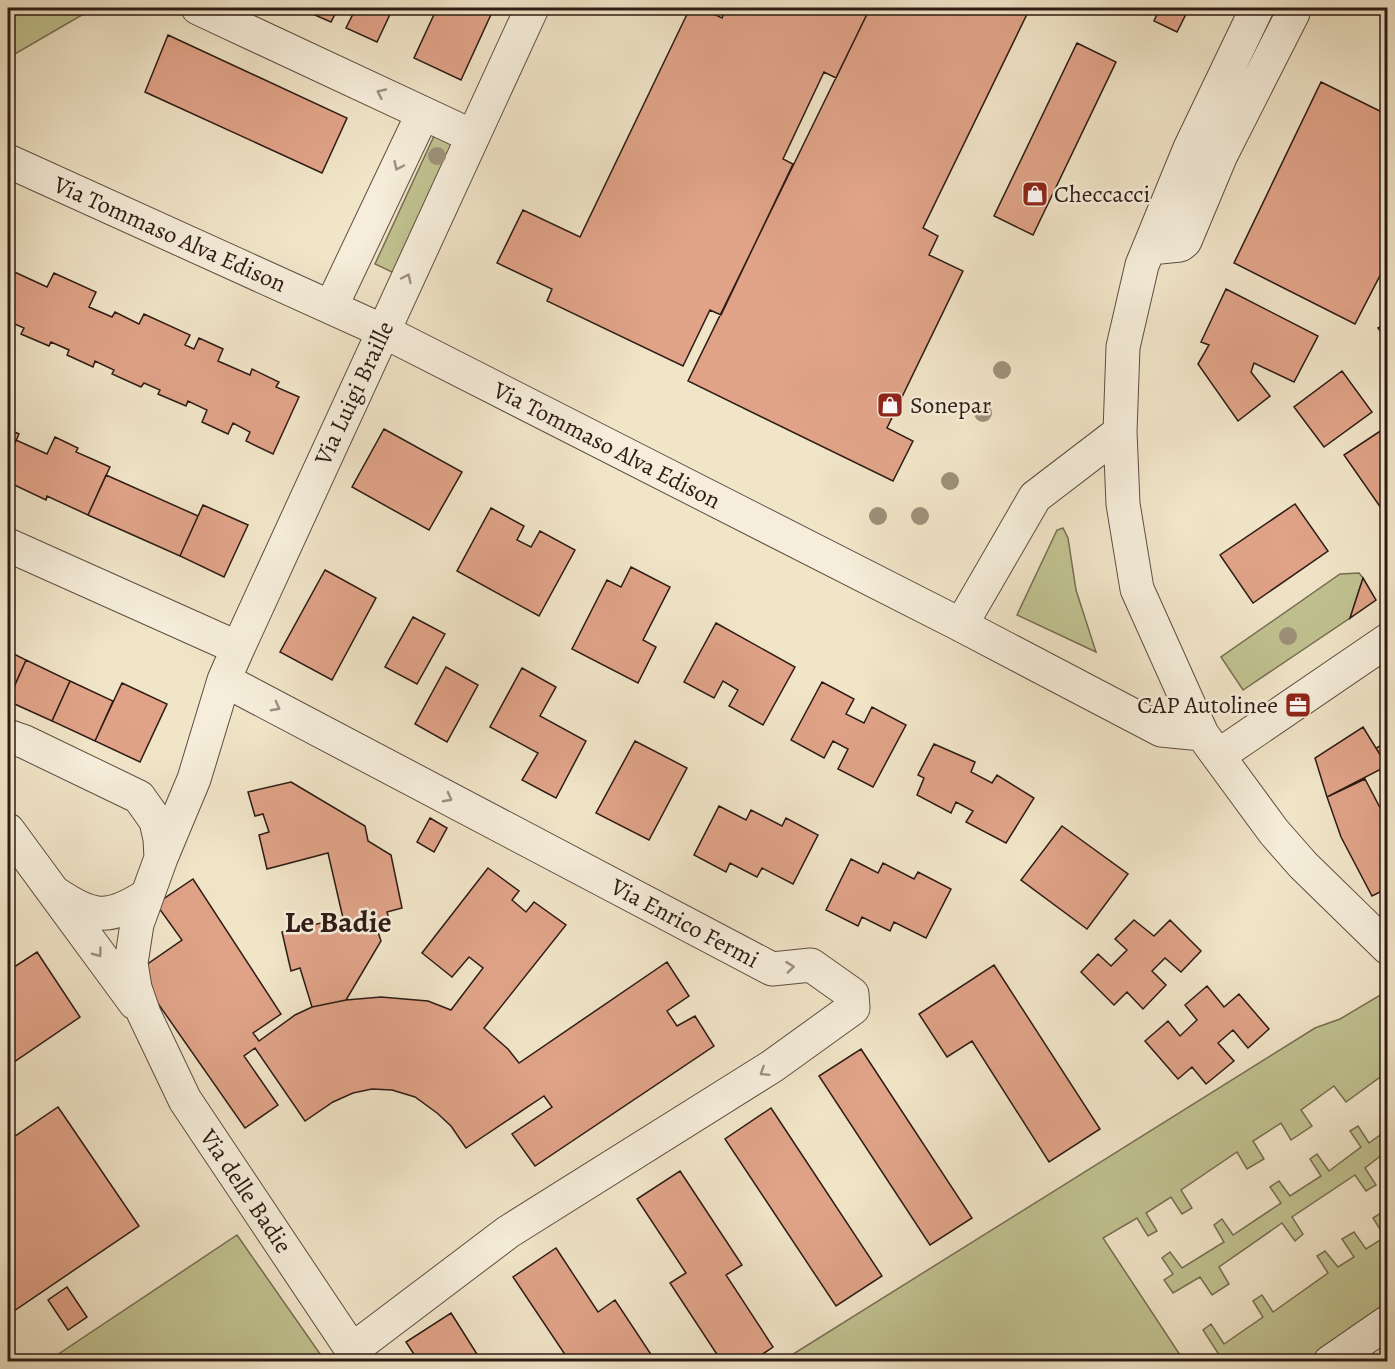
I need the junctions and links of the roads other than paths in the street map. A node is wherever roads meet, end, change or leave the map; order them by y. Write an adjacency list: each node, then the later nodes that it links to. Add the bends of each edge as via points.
1 (198, 8): 5 (street, one-way to 1)
2 (532, 8): 6 (street, Via Luigi Braille)
3 (1257, 8): 8 (street, via 1190,148)
4 (1293, 13): 8 (street, via 1221,155 1185,242)
5 (423, 113): 6 (street); 9 (street, one-way to 9)
6 (472, 136): 10 (street, Via Luigi Braille, one-way to 6)
7 (8, 160): 9 (street, Via Tommaso Alva Edison)
8 (1149, 248): 11 (street, via 1124,347)
9 (331, 307): 10 (street, Via Tommaso Alva Edison)
10 (383, 331): 13 (street, Via Tommaso Alva Edison); 15 (street, Via Luigi Braille)
11 (1120, 432): 13 (street, via 1035,497); 18 (street, via 1122,504 1137,589)
12 (8, 545): 15 (street)
13 (961, 625): 18 (street, Via Tommaso Alva Edison, via 1161,730)
14 (1388, 640): 18 (street)
15 (238, 648): 16 (street, Via Luigi Braille)
16 (224, 680): 19 (street, Via Luigi Braille); 28 (street, Via Enrico Fermi, one-way to 28, via 772,969 811,965 852,994 853,1008 771,1067 508,1232)
17 (13, 743): 20 (street, Via delle Badie)
18 (1210, 745): 25 (street, via 1295,857)
19 (192, 784): 20 (street, via 176,800); 22 (street, Via Luigi Braille)
20 (139, 797): 22 (street, Via delle Badie, via 156,821)
21 (8, 830): 23 (street, Via delle Badie)
22 (161, 858): 24 (street, Via delle Badie)
23 (50, 890): 24 (street, Via delle Badie, via 86,912 105,914); 26 (street, Via delle Badie, one-way to 26)
24 (146, 896): 26 (street, Via delle Badie, via 131,963)
25 (1388, 948)
26 (144, 1014): 28 (street, Via delle Badie, via 185,1100)
27 (1388, 1322): 29 (street)
28 (356, 1356)
29 (1330, 1362)

